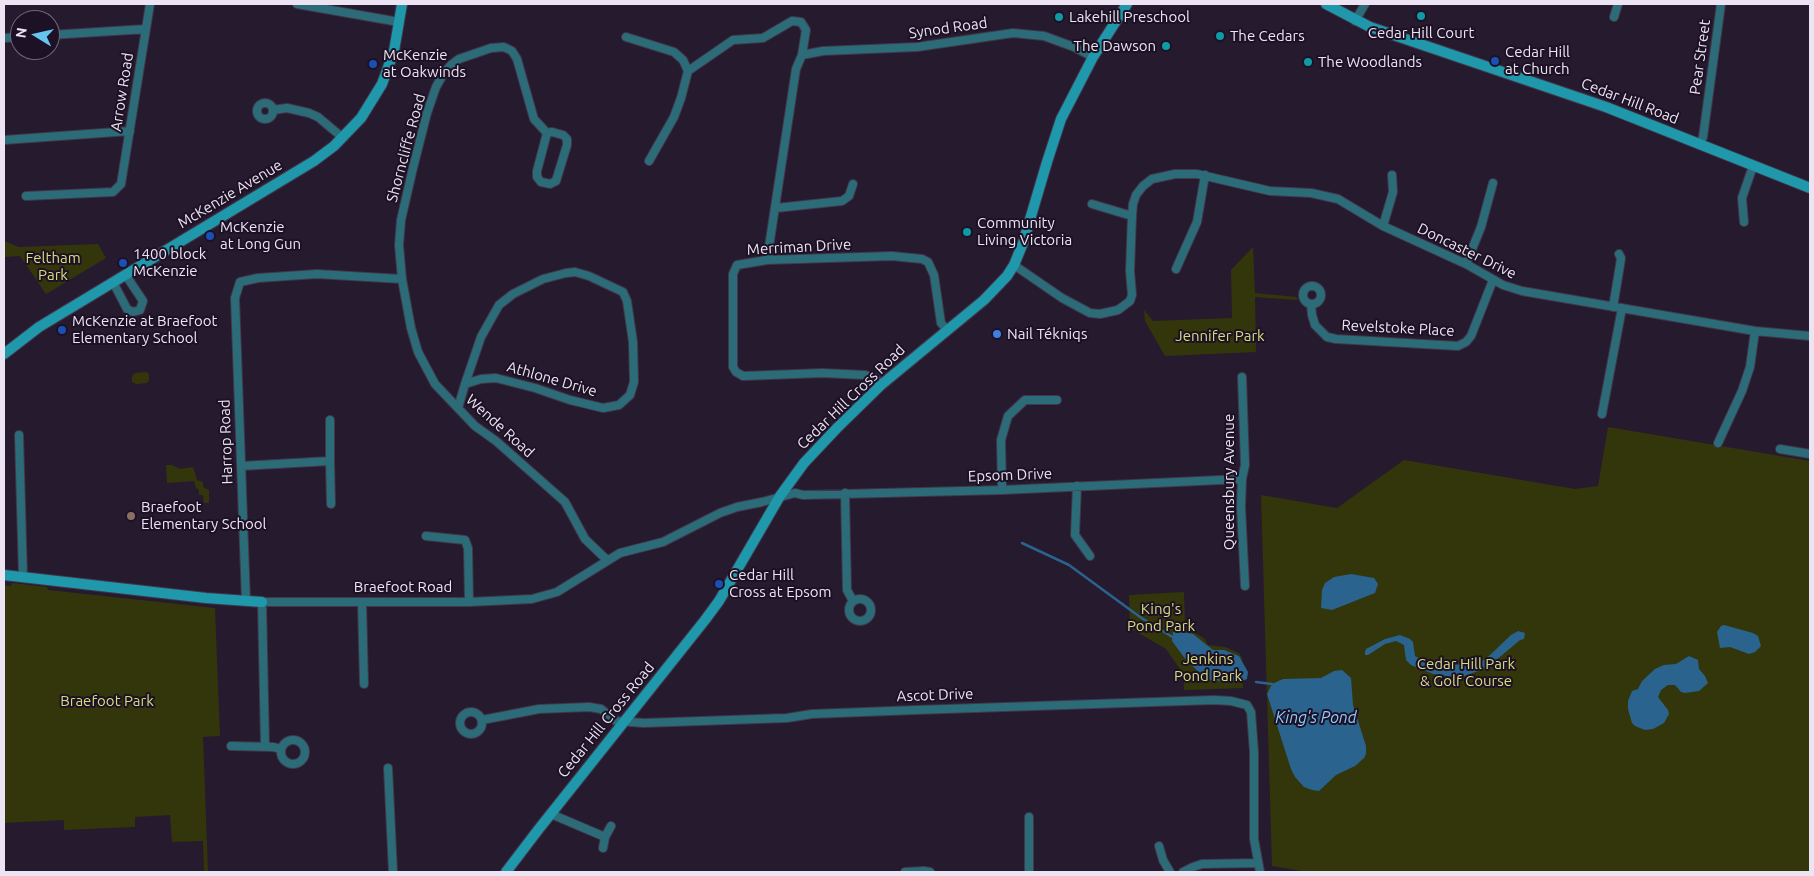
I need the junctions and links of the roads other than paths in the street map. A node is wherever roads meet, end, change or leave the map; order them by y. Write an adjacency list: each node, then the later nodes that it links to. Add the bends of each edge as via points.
1 (150, 4): 12 (street, Arrow Road)
2 (297, 4): 11 (street)
3 (402, 4): 11 (main road, McKenzie Avenue)
4 (1126, 4): 16 (main road, Cedar Hill Cross Road)
5 (1326, 4): 10 (main road, Cedar Hill Road)
6 (1365, 4): 10 (street)
7 (1618, 4): 9 (street)
8 (1721, 4): 23 (street, Pear Street)
9 (1614, 17)
10 (1356, 20): 23 (main road, Cedar Hill Road, via 1606,107)
11 (399, 22): 21 (main road, McKenzie Avenue, via 382,84)
12 (146, 29): 13 (street); 19 (street, Arrow Road)
13 (60, 34)
14 (626, 38): 17 (street, via 674,52)
15 (802, 55): 16 (street, Synod Road, via 823,51 917,47 1013,33 1044,36); 17 (street, via 806,30 801,22 792,21 763,38 732,40); 33 (street, via 796,69)
16 (1093, 57): 40 (main road, Cedar Hill Cross Road, via 1061,120)
17 (688, 71): 24 (street, via 674,117)
18 (273, 110): 21 (street, via 287,108 309,113)
19 (130, 131): 22 (street); 31 (street, Arrow Road, via 120,184 113,192)
20 (546, 133): 20 (street, via 537,177 541,182 550,184 556,181 567,145 563,135); 43 (street, Shorncliffe Road, via 534,119 518,59 512,51 504,47 491,48 459,59 444,73 428,113 401,220)
21 (344, 138): 42 (main road, McKenzie Avenue, via 314,161)
22 (4, 140)
23 (1700, 144): 25 (main road, Cedar Hill Road)
24 (649, 161)
25 (1753, 166): 30 (main road, Cedar Hill Road); 35 (street, via 1742,198)
26 (1392, 175): 36 (street, via 1393,192)
27 (1205, 176): 34 (street, Doncaster Drive, via 1175,174 1152,179 1136,195); 36 (street, Doncaster Drive, via 1270,191 1311,193 1338,199); 41 (street, via 1197,222)
28 (1493, 183): 39 (street, via 1481,227)
29 (853, 184): 33 (street, via 849,196 842,201)
30 (1810, 188)
31 (26, 196)
32 (1092, 204): 34 (street)
33 (776, 208): 38 (street)
34 (1132, 216): 40 (street, via 1132,295 1130,301 1118,310 1100,314 1085,311)
35 (1744, 222)
36 (1383, 226): 39 (street, Doncaster Drive)
37 (1619, 254): 47 (street)
38 (767, 260): 49 (street, Merriman Drive, via 922,258 928,262 934,275 941,323); 55 (street, Merriman Drive, via 737,265 733,274 736,372 744,376 865,375)
39 (1466, 264): 44 (street, Doncaster Drive)
40 (1014, 265): 49 (main road, Cedar Hill Cross Road, via 988,297)
41 (1176, 269)
42 (125, 274): 45 (main road, McKenzie Avenue); 45 (street, via 143,301 140,310 133,312 127,309)
43 (402, 279): 57 (street, Wende Road, via 418,352 435,384); 65 (street, Harrop Road, via 317,274 240,282 235,298 235,325)
44 (1493, 280): 46 (street, Revelstoke Place, via 1471,336 1458,346 1328,337 1315,325); 47 (street, Doncaster Drive, via 1522,291)
45 (113, 282): 52 (main road, McKenzie Avenue, via 39,327)
46 (1311, 304)
47 (1613, 307): 48 (street, Doncaster Drive)
48 (1622, 308): 50 (street, Doncaster Drive); 58 (street)
49 (947, 330): 55 (main road, Cedar Hill Cross Road)
50 (1755, 331): 51 (street, Doncaster Drive); 61 (street, via 1750,367)
51 (1810, 336)
52 (4, 354)
53 (1242, 377): 66 (street, Queensbury Avenue, via 1245,465)
54 (465, 384): 54 (street, Athlone Drive, via 496,378 603,408 619,405 630,395 634,382 633,342 623,292 575,272 543,279 513,294 499,305 491,317); 57 (street, Athlone Drive)
55 (882, 385): 70 (main road, Cedar Hill Cross Road, via 819,446)
56 (1057, 400): 68 (street, via 1025,400 1008,416 1001,440)
57 (458, 408): 74 (street, Wende Road, via 565,502 585,539)
58 (1602, 414)
59 (330, 420): 64 (street)
60 (19, 435): 76 (street)
61 (1718, 443)
62 (1780, 449): 63 (street)
63 (1810, 454)
64 (330, 462): 65 (street); 71 (street)
65 (241, 466): 78 (street, Harrop Road)
66 (1242, 479): 67 (street, Epsom Drive); 77 (street, Queensbury Avenue)
67 (1077, 486): 68 (street, Epsom Drive); 73 (street, via 1076,535)
68 (1002, 490): 69 (street, Epsom Drive)
69 (845, 493): 70 (street, Epsom Drive); 79 (street, via 847,590)
70 (780, 496): 74 (street, Braefoot Road, via 720,513 663,542 620,553); 85 (main road, Cedar Hill Cross Road, via 718,600)
71 (331, 504)
72 (426, 536): 82 (street, via 465,540)
73 (1090, 556)
74 (607, 560): 82 (street, Braefoot Road, via 546,596)
75 (4, 575): 76 (main road, Braefoot Road)
76 (23, 577): 78 (main road, Braefoot Road)
77 (1245, 586)
78 (246, 601): 80 (main road, Braefoot Road)
79 (853, 601)
80 (262, 602): 81 (street, Braefoot Road); 87 (street)
81 (362, 602): 82 (street, Braefoot Road); 83 (street)
82 (469, 602)
83 (364, 684)
84 (482, 720): 85 (street, via 539,709 589,707 601,709)
85 (624, 722): 90 (main road, Cedar Hill Cross Road); 96 (street, Ascot Drive, via 1204,700 1247,705 1254,752 1254,839)
86 (231, 746): 87 (street)
87 (265, 746): 88 (street)
88 (281, 749)
89 (388, 768): 97 (street)
90 (551, 814): 93 (street); 98 (main road, Cedar Hill Cross Road)
91 (1029, 817): 101 (street)
92 (611, 826): 93 (street)
93 (605, 837): 95 (street)
94 (1159, 846): 102 (street)
95 (603, 848)
96 (1258, 863): 103 (street, via 1202,864); 104 (street)
97 (393, 872)
98 (506, 872)
99 (905, 872): 100 (street)
100 (930, 872)
101 (1029, 872)
102 (1170, 872)
103 (1183, 872)
104 (1260, 872)

